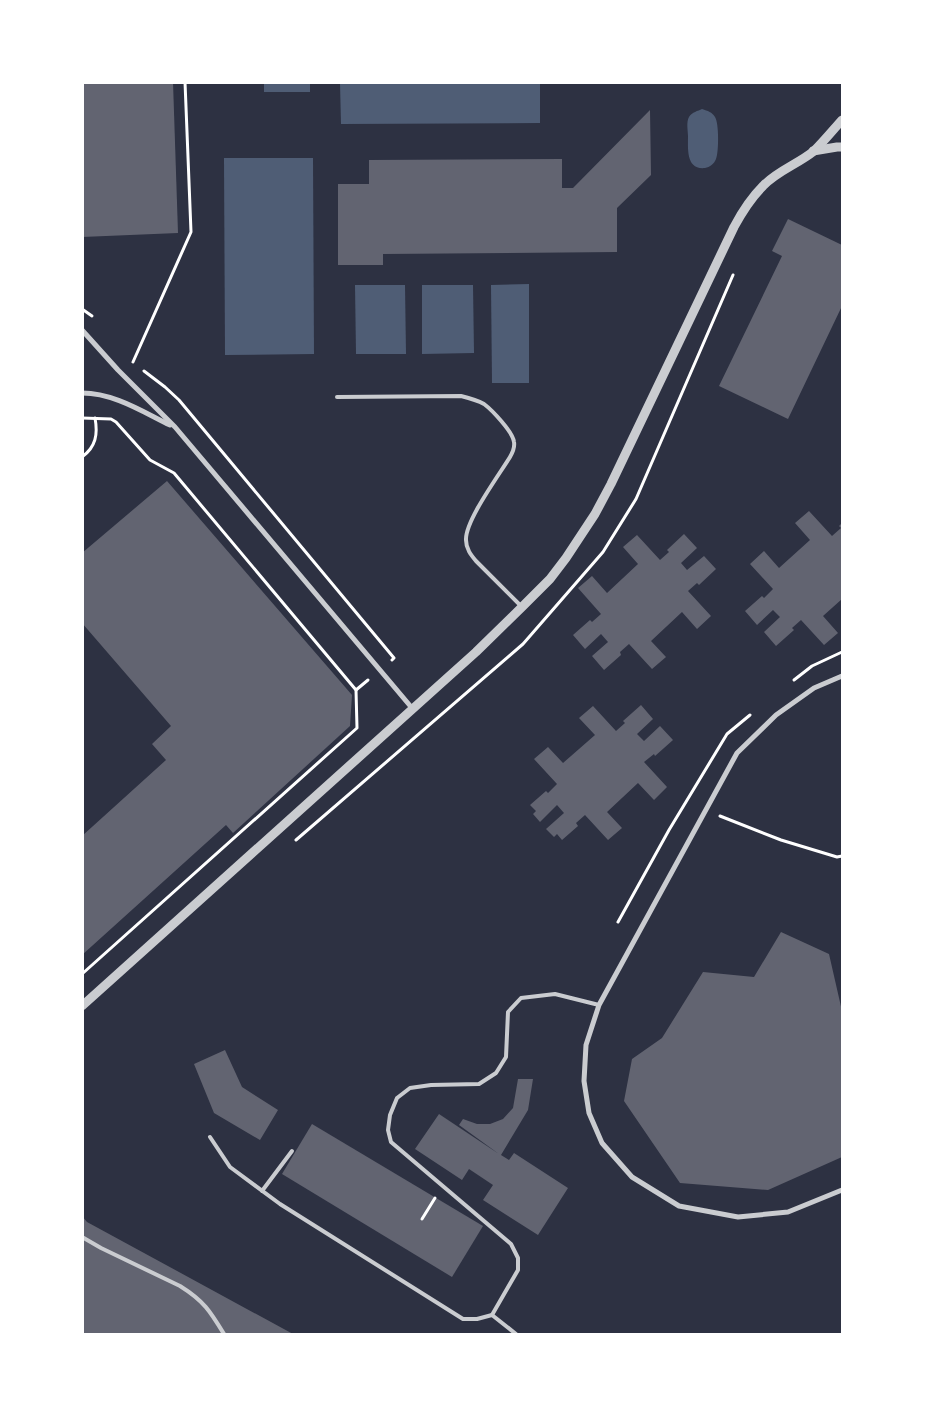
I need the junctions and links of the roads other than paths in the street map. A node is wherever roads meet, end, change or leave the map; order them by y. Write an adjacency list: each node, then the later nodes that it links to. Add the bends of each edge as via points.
1 (842, 120): 3 (street)
2 (842, 147): 3 (street)
3 (813, 151): 8 (street, via 776,174 744,210 595,514 566,558)
4 (82, 330): 7 (street)
5 (82, 393): 7 (street, via 104,395)
6 (337, 397): 8 (lane, via 461,396 484,404 508,429 514,450 474,516 466,538 476,562)
7 (175, 427): 10 (street)
8 (522, 607): 10 (street)
9 (842, 676): 11 (street, via 814,688 776,715 737,752)
10 (412, 708): 12 (street)
11 (599, 1005): 15 (street, via 586,1046 584,1081 589,1113 602,1143 632,1177 679,1206 738,1217 788,1212); 18 (lane, via 555,994 521,998 508,1012 506,1057 496,1073 478,1084 410,1088 397,1098 390,1115 388,1130 391,1142 511,1244 518,1258 518,1270)
12 (82, 1006)
13 (210, 1137): 16 (lane, via 230,1168)
14 (292, 1151): 16 (lane)
15 (842, 1190)
16 (262, 1192): 18 (lane, via 464,1319)
17 (82, 1237): 19 (lane, via 191,1293 210,1310)
18 (492, 1315): 20 (lane)
19 (224, 1334)
20 (516, 1334)

